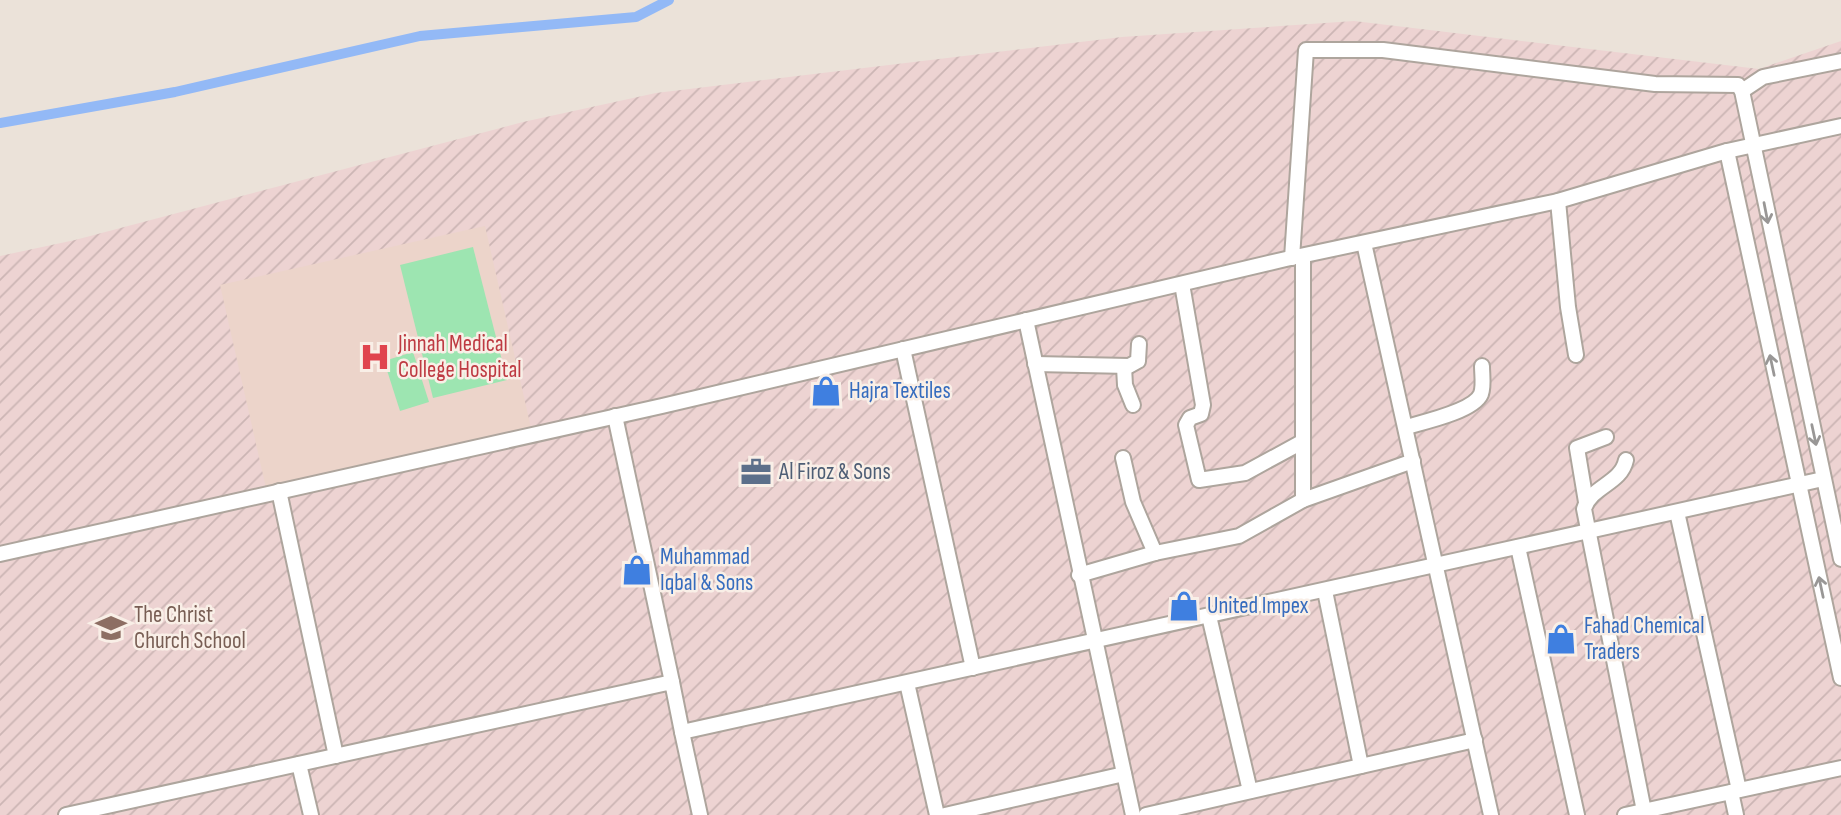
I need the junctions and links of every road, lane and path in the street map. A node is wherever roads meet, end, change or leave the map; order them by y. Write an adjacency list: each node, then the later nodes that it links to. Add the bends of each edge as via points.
1 (1841, 61): 2 (street, via 1763,77)
2 (1742, 90): 4 (street); 8 (street, via 1735,84 1655,84 1383,50 1306,50)
3 (1841, 126): 4 (street)
4 (1753, 146): 5 (street); 25 (street, one-way to 25)
5 (1727, 151): 6 (street); 26 (street, one-way to 5)
6 (1558, 201): 7 (street); 13 (street)
7 (1364, 243): 8 (street); 19 (street)
8 (1297, 257): 9 (street); 21 (street)
9 (1182, 284): 10 (street); 21 (street, via 1203,405 1201,414 1189,418 1185,425 1197,477 1205,481 1245,473)
10 (1026, 320): 12 (street); 14 (street)
11 (1139, 344): 16 (street, via 1138,360)
12 (903, 349): 18 (street); 41 (street)
13 (1576, 355)
14 (1035, 364): 16 (street); 37 (street)
15 (1482, 366): 19 (street, via 1482,391 1476,401)
16 (1124, 367): 17 (street)
17 (1133, 405)
18 (615, 416): 27 (street); 43 (street)
19 (1406, 427): 24 (street)
20 (1606, 437): 29 (street, via 1577,448)
21 (1302, 442): 28 (street)
22 (1123, 458): 33 (street, via 1133,502)
23 (1626, 460): 29 (street, via 1622,473)
24 (1413, 461): 28 (street); 36 (street)
25 (1824, 479): 26 (street); 35 (street)
26 (1798, 484): 30 (street); 42 (street, one-way to 26)
27 (279, 491): 34 (street); 47 (street)
28 (1303, 500): 33 (street, via 1239,536)
29 (1586, 502): 31 (street)
30 (1677, 512): 31 (street); 53 (street)
31 (1587, 532): 32 (street); 54 (street)
32 (1518, 548): 36 (street); 63 (street)
33 (1155, 553): 37 (street)
34 (0, 554)
35 (1841, 559)
36 (1436, 566): 38 (street); 46 (street)
37 (1079, 575): 40 (street)
38 (1325, 591): 39 (street); 49 (street)
39 (1209, 616): 40 (street); 52 (street)
40 (1093, 642): 41 (street); 51 (street)
41 (973, 668): 44 (street)
42 (1841, 678)
43 (672, 682): 45 (street); 47 (street)
44 (907, 683): 45 (street); 58 (street)
45 (682, 732): 57 (street)
46 (1475, 740): 49 (street); 62 (street)
47 (336, 756): 48 (street)
48 (299, 764): 55 (street); 56 (street)
49 (1361, 766): 52 (street)
50 (1841, 768): 53 (street)
51 (1124, 775): 59 (street); 60 (street)
52 (1250, 791): 61 (street)
53 (1735, 791): 54 (street); 65 (street)
54 (1644, 811): 64 (street)
55 (66, 815)
56 (311, 815)
57 (700, 815)
58 (937, 815)
59 (945, 815)
60 (1133, 815)
61 (1146, 815)
62 (1491, 815)
63 (1577, 815)
64 (1625, 815)
65 (1736, 815)

